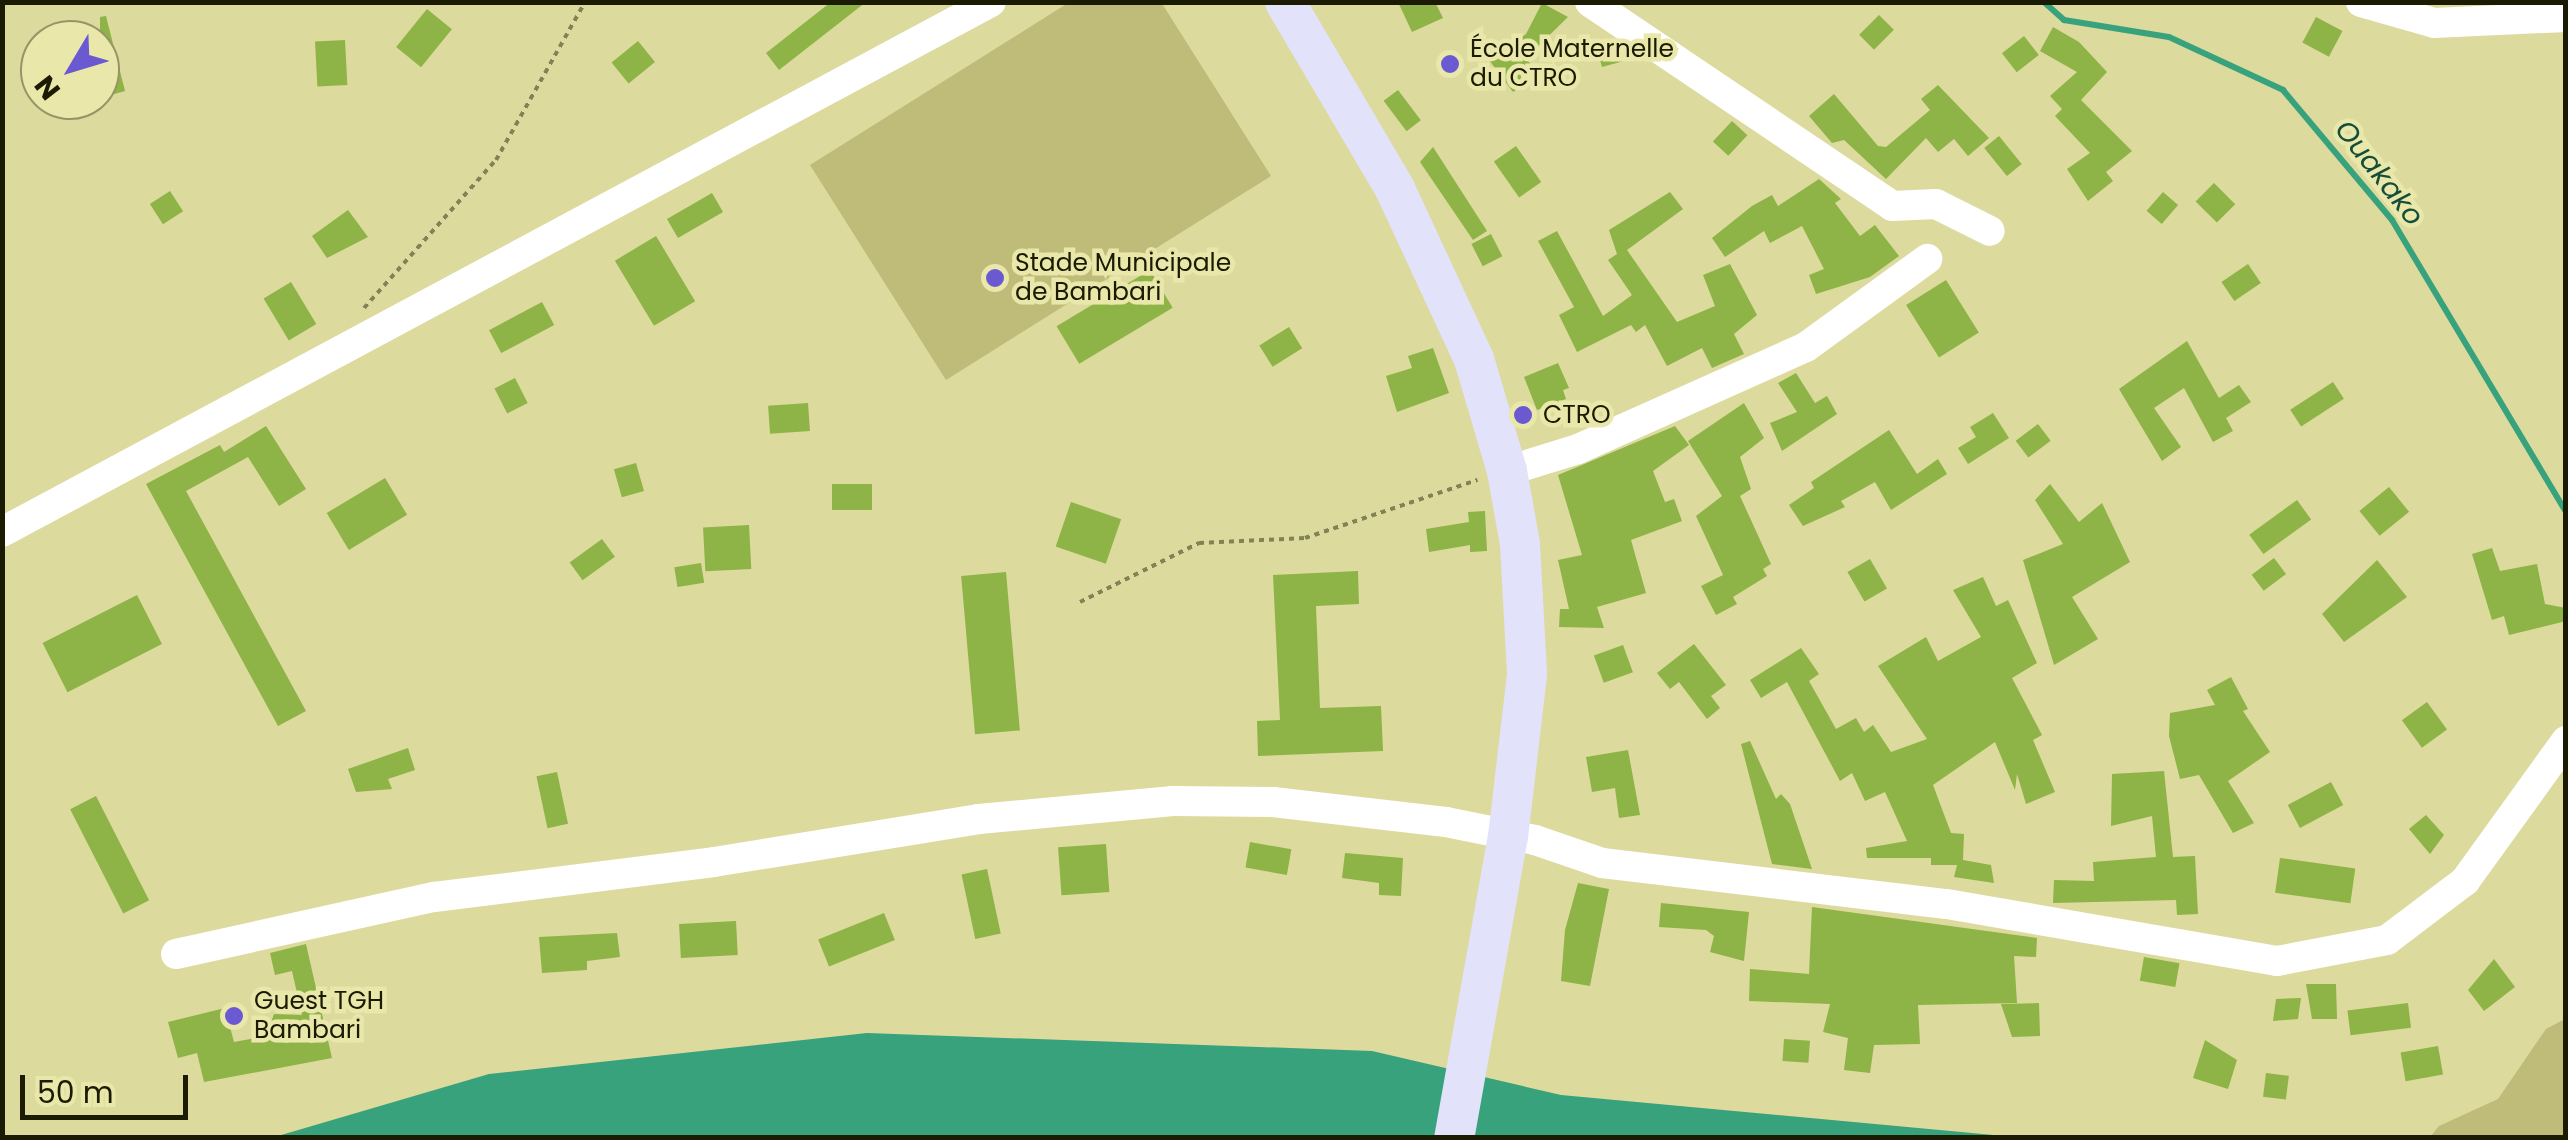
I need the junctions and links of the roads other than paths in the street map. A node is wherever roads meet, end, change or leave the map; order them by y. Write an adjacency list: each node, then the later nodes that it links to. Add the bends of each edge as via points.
1 (991, 2): 9 (street)
2 (1284, 2): 8 (main road, via 1395,188 1474,358)
3 (1590, 2): 6 (street, via 1892,206 1936,204)
4 (2361, 2): 5 (street, via 2434,24)
5 (2566, 17)
6 (1990, 232)
7 (1928, 259): 8 (street, via 1806,347 1578,449)
8 (1507, 471): 11 (main road, via 1520,544 1527,675)
9 (2, 532)
10 (2566, 741): 11 (street, via 2465,880 2387,940 2277,961 1947,904 1602,862)
11 (1508, 836): 12 (street, via 1326,807 1174,801 979,819 714,862 434,897); 13 (main road)
12 (176, 954)
13 (1454, 1138)

